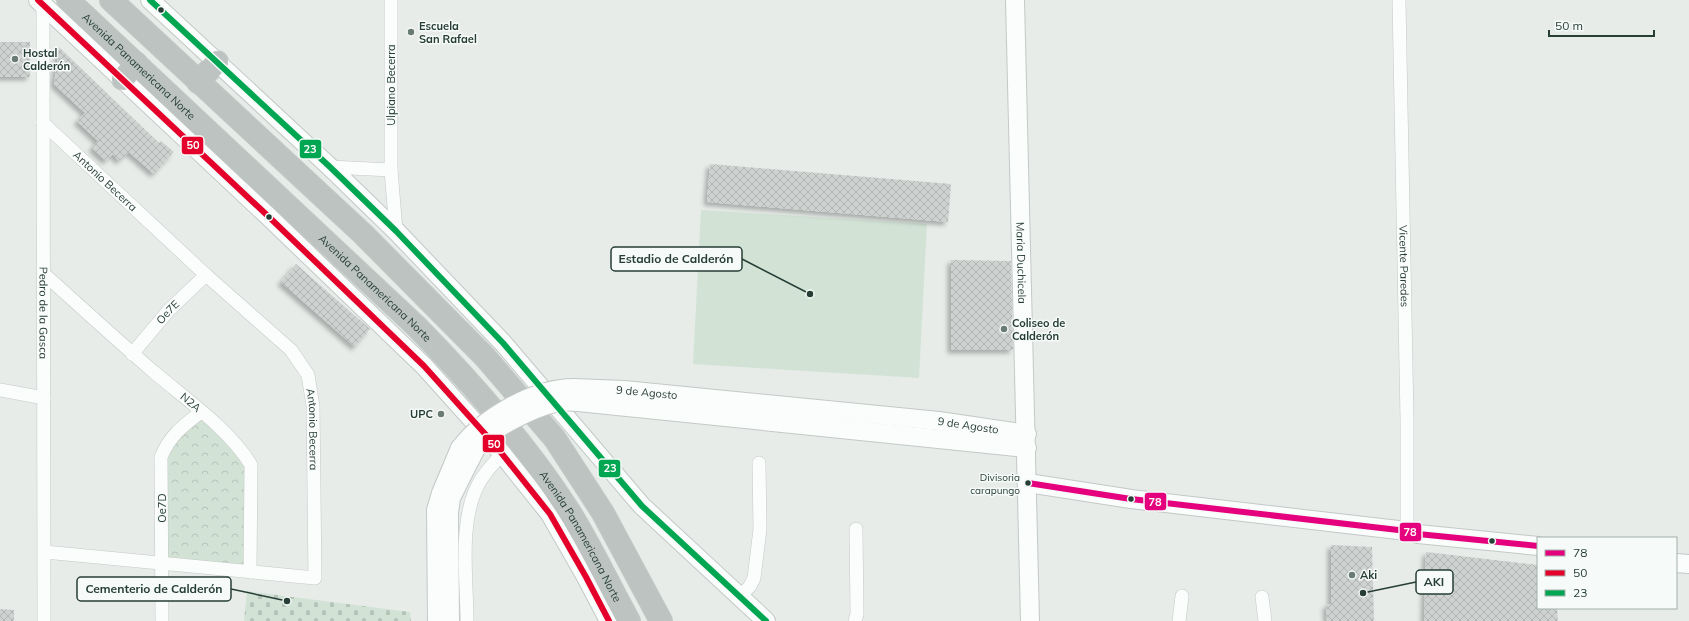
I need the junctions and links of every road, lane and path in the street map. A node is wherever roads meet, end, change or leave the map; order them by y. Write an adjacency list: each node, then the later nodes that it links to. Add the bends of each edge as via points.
1 (68, 0): 9 (highway, Avenida Panamericana Norte)
2 (111, 0): 10 (highway)
3 (150, 0): 8 (main road)
4 (391, 0): 13 (street, Ulpiano Becerra)
5 (1016, 0): 21 (main road, Maria Duchicela)
6 (1399, 0): 27 (street, Vicente Paredes)
7 (41, 2): 9 (main road, Avenida Panamericana Norte); 11 (street, Pedro de la Gasca)
8 (217, 62): 10 (highway); 12 (main road)
9 (130, 71): 22 (main road, Avenida Panamericana Norte, via 424,366); 43 (highway, Avenida Panamericana Norte, via 416,326 466,378 537,465 566,506)
10 (198, 82): 44 (highway, via 363,234 485,357 559,446 604,514)
11 (43, 123): 15 (street, Pedro de la Gasca); 16 (street, Antonio Becerra)
12 (330, 167): 13 (street); 14 (main road)
13 (391, 170): 14 (street, Ulpiano Becerra)
14 (396, 231): 35 (main road, via 503,343 642,506)
15 (44, 274): 17 (street, N2A); 19 (street, Pedro de la Gasca)
16 (206, 275): 17 (street, Oe7E, via 169,310); 33 (street, Antonio Becerra, via 291,350 308,374 313,406 315,578)
17 (132, 354): 20 (street, N2A)
18 (0, 390): 19 (street)
19 (44, 398): 29 (street, Pedro de la Gasca)
20 (201, 412): 31 (street, Oe7D, via 178,430 166,445 161,457); 33 (street, N2A, via 234,442 252,465)
21 (1027, 441): 23 (main road, 9 de Agosto, bridge, via 576,395 520,417 496,430); 25 (main road, Maria Duchicela)
22 (502, 454): 41 (street, via 479,483 468,512 465,541); 42 (main road, Avenida Panamericana Norte, via 550,514)
23 (464, 455): 39 (main road, 9 de Agosto, via 443,487 436,510); 40 (main road, 9 de Agosto, via 450,506)
24 (760, 463): 35 (street, via 760,529 754,578)
25 (1028, 483): 27 (main road, via 1131,499); 47 (main road, Maria Duchicela)
26 (856, 529): 46 (street)
27 (1407, 531): 28 (main road)
28 (1537, 546)
29 (44, 552): 31 (street, Antonio Becerra); 37 (street, Pedro de la Gasca)
30 (1677, 563): 32 (main road)
31 (162, 564): 33 (street, Antonio Becerra); 38 (street, Oe7D)
32 (1689, 564)
33 (250, 572)
34 (1182, 596): 48 (street)
35 (740, 597): 45 (main road)
36 (1262, 597): 49 (street)
37 (44, 621)
38 (162, 621)
39 (437, 621)
40 (450, 621)
41 (467, 621)
42 (609, 621)
43 (629, 621)
44 (660, 621)
45 (766, 621)
46 (855, 621)
47 (1030, 621)
48 (1179, 621)
49 (1265, 621)

